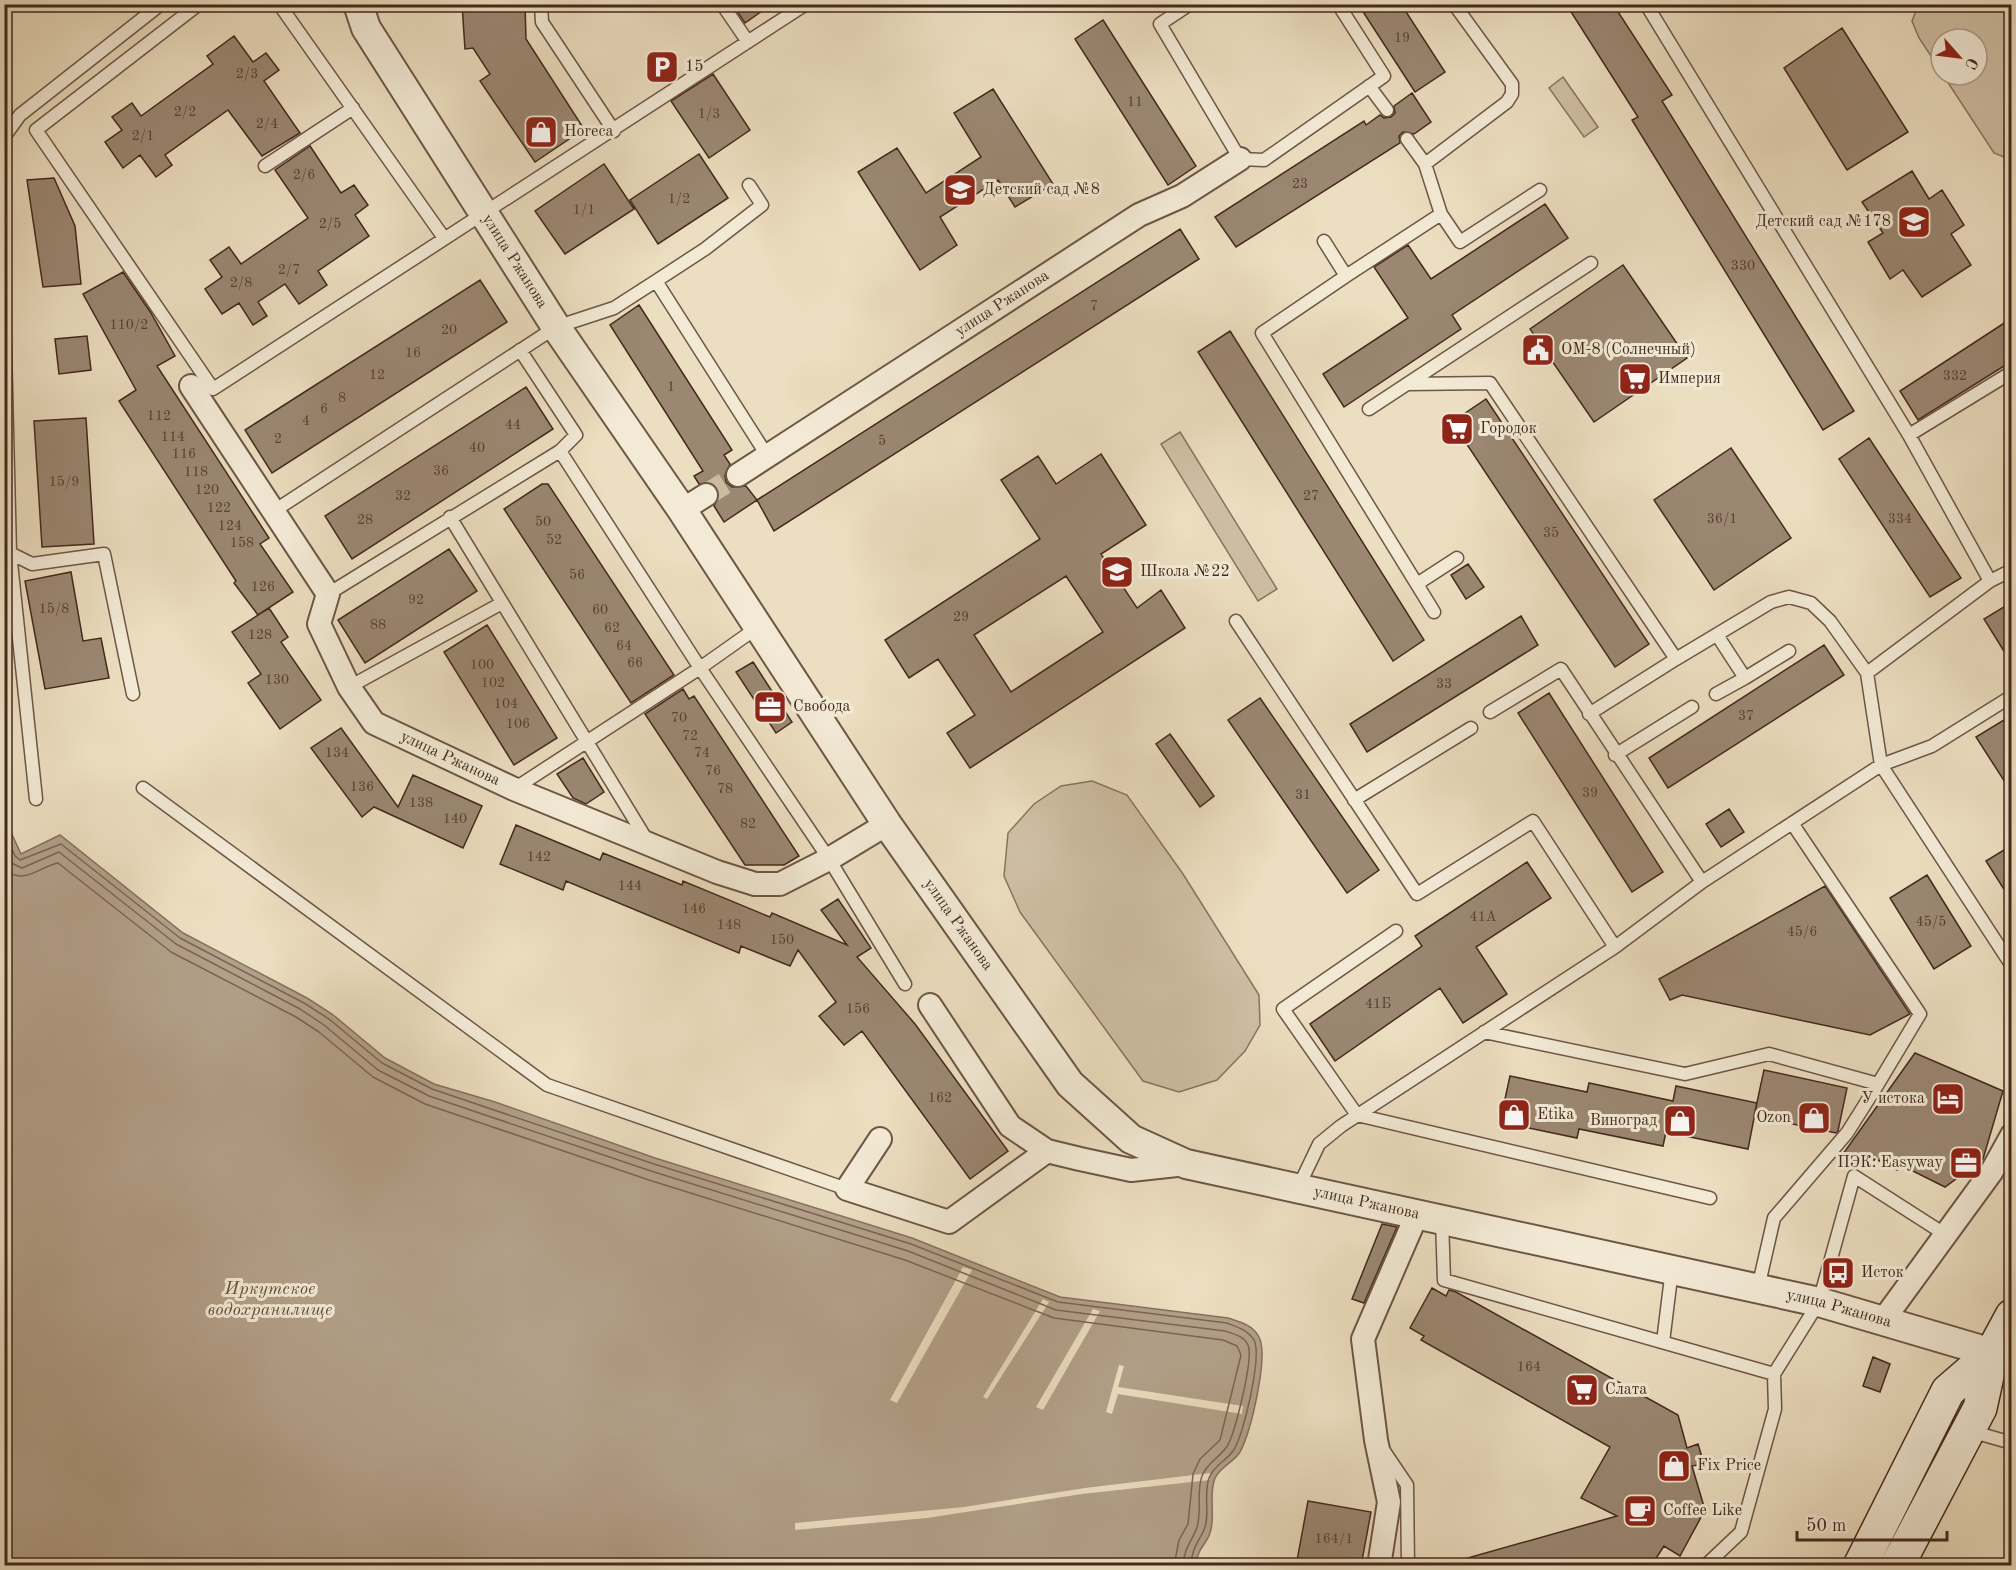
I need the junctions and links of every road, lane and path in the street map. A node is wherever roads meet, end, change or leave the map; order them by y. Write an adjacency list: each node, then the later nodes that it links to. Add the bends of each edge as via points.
1 (161, 4): 17 (lane, via 20,115)
2 (199, 4): 26 (lane, via 36,130 213,389)
3 (279, 4): 14 (lane)
4 (358, 4): 25 (street, улица Ржанова, via 366,28)
5 (541, 4): 16 (lane, via 542,22)
6 (722, 4): 12 (lane)
7 (806, 4): 12 (lane)
8 (1190, 4): 19 (lane, via 1160,24)
9 (1338, 4): 13 (lane, via 1384,76)
10 (1454, 4): 20 (lane, via 1512,84 1512,94 1507,102)
11 (1646, 4): 38 (lane)
12 (748, 42): 16 (lane)
13 (1370, 86): 15 (lane); 19 (lane, via 1264,160)
14 (352, 108): 21 (lane); 26 (lane)
15 (1387, 110)
16 (614, 131): 25 (lane)
17 (4, 137)
18 (1407, 139): 20 (lane)
19 (1240, 159): 40 (street, улица Ржанова, via 1182,196 1139,215)
20 (1425, 164): 24 (lane)
21 (265, 166)
22 (749, 185): 30 (lane, via 762,205)
23 (1540, 190): 24 (lane, via 1460,242)
24 (1441, 214): 29 (lane)
25 (485, 215): 26 (lane); 32 (street, улица Ржанова)
26 (444, 238)
27 (1324, 241): 29 (lane)
28 (1591, 263): 35 (lane)
29 (1346, 276): 50 (lane, via 1262,333)
30 (656, 281): 32 (lane, via 614,308); 40 (lane)
31 (4, 306): 46 (lane)
32 (556, 327): 33 (lane); 43 (street, улица Ржанова)
33 (520, 350): 39 (lane, via 576,435); 44 (lane)
34 (2012, 372): 38 (lane)
35 (1407, 384): 37 (lane); 58 (lane, via 1490,383)
36 (191, 387): 44 (street)
37 (1369, 409)
38 (1909, 435): 49 (lane)
39 (560, 451): 45 (lane); 59 (lane)
40 (768, 457): 41 (street, улица Ржанова)
41 (738, 475)
42 (706, 495): 43 (street)
43 (682, 510): 55 (street, улица Ржанова)
44 (274, 511): 51 (street)
45 (450, 517): 51 (lane); 52 (lane)
46 (10, 553): 63 (lane, via 32,564 104,554); 75 (lane)
47 (1457, 558): 50 (lane)
48 (2012, 570): 49 (lane)
49 (1990, 581): 60 (lane)
50 (1417, 584): 53 (lane)
51 (327, 594): 62 (street, улица Ржанова, via 319,624)
52 (502, 603): 62 (lane); 70 (lane)
53 (1434, 612)
54 (1236, 621): 76 (lane)
55 (758, 627): 59 (lane); 78 (street, улица Ржанова)
56 (1717, 635): 58 (lane); 60 (lane, via 1771,602 1789,597 1811,603 1830,621); 61 (lane)
57 (1789, 651): 61 (lane)
58 (1676, 659): 68 (lane)
59 (700, 668): 70 (lane); 80 (lane)
60 (1867, 673): 72 (lane)
61 (1745, 678): 64 (lane)
62 (349, 687): 74 (street, улица Ржанова, via 374,723)
63 (133, 694)
64 (1716, 694)
65 (2012, 696): 72 (lane, via 1932,746)
66 (1692, 707): 71 (lane)
67 (1490, 712): 68 (lane, via 1561,669)
68 (1589, 714): 71 (lane)
69 (1471, 728): 76 (lane)
70 (586, 741): 74 (lane); 79 (lane)
71 (1615, 755): 81 (lane)
72 (1881, 765): 77 (lane); 84 (lane)
73 (143, 788): 94 (lane, via 547,1085)
74 (514, 789): 79 (street, улица Ржанова)
75 (36, 799)
76 (1354, 800): 83 (lane, via 1417,894 1533,821)
77 (1792, 823): 81 (lane); 88 (lane, via 1920,1014)
78 (887, 824): 80 (street, улица Ржанова); 93 (street, улица Ржанова, via 1070,1084 1131,1139)
79 (649, 843): 80 (street, улица Ржанова, via 755,884 780,884)
80 (829, 859): 85 (lane)
81 (1702, 882): 83 (lane)
82 (1396, 931): 89 (lane, via 1283,1009)
83 (1615, 947): 87 (lane)
84 (2012, 966)
85 (905, 984)
86 (930, 1005): 92 (street, via 1010,1126)
87 (1484, 1032): 88 (lane, via 1685,1074 1769,1054); 89 (lane)
88 (1878, 1084): 100 (lane, via 1847,1133 1774,1218)
89 (1357, 1115): 95 (lane, via 1319,1144); 96 (lane)
90 (2012, 1135): 98 (street, via 1992,1171)
91 (879, 1139): 94 (street)
92 (1047, 1151): 93 (street, via 1131,1170); 94 (street, via 949,1222)
93 (1186, 1164): 95 (street, улица Ржанова)
94 (847, 1189)
95 (1297, 1189): 97 (street, улица Ржанова)
96 (1710, 1198)
97 (1430, 1216): 99 (street, улица Ржанова); 104 (lane, via 1444,1280); 108 (street, via 1363,1339)
98 (1946, 1235): 101 (lane, via 1854,1176); 103 (street)
99 (1672, 1268): 100 (street, улица Ржанова); 104 (lane)
100 (1758, 1288): 101 (street, улица Ржанова)
101 (1819, 1302): 103 (street, улица Ржанова); 106 (lane)
102 (2012, 1316): 105 (main road)
103 (1884, 1319): 105 (street, улица Ржанова)
104 (1663, 1342): 106 (lane)
105 (1992, 1353): 107 (main road, via 1980,1408); 113 (main road, via 1948,1391)
106 (1774, 1374): 112 (lane, via 1775,1409 1741,1532)
107 (1966, 1430): 109 (lane); 114 (main road)
108 (1376, 1440): 110 (street, via 1389,1502); 111 (lane, via 1407,1485)
109 (2012, 1443)
110 (1379, 1566)
111 (1408, 1566)
112 (1705, 1566)
113 (1860, 1566)
114 (1897, 1566)

